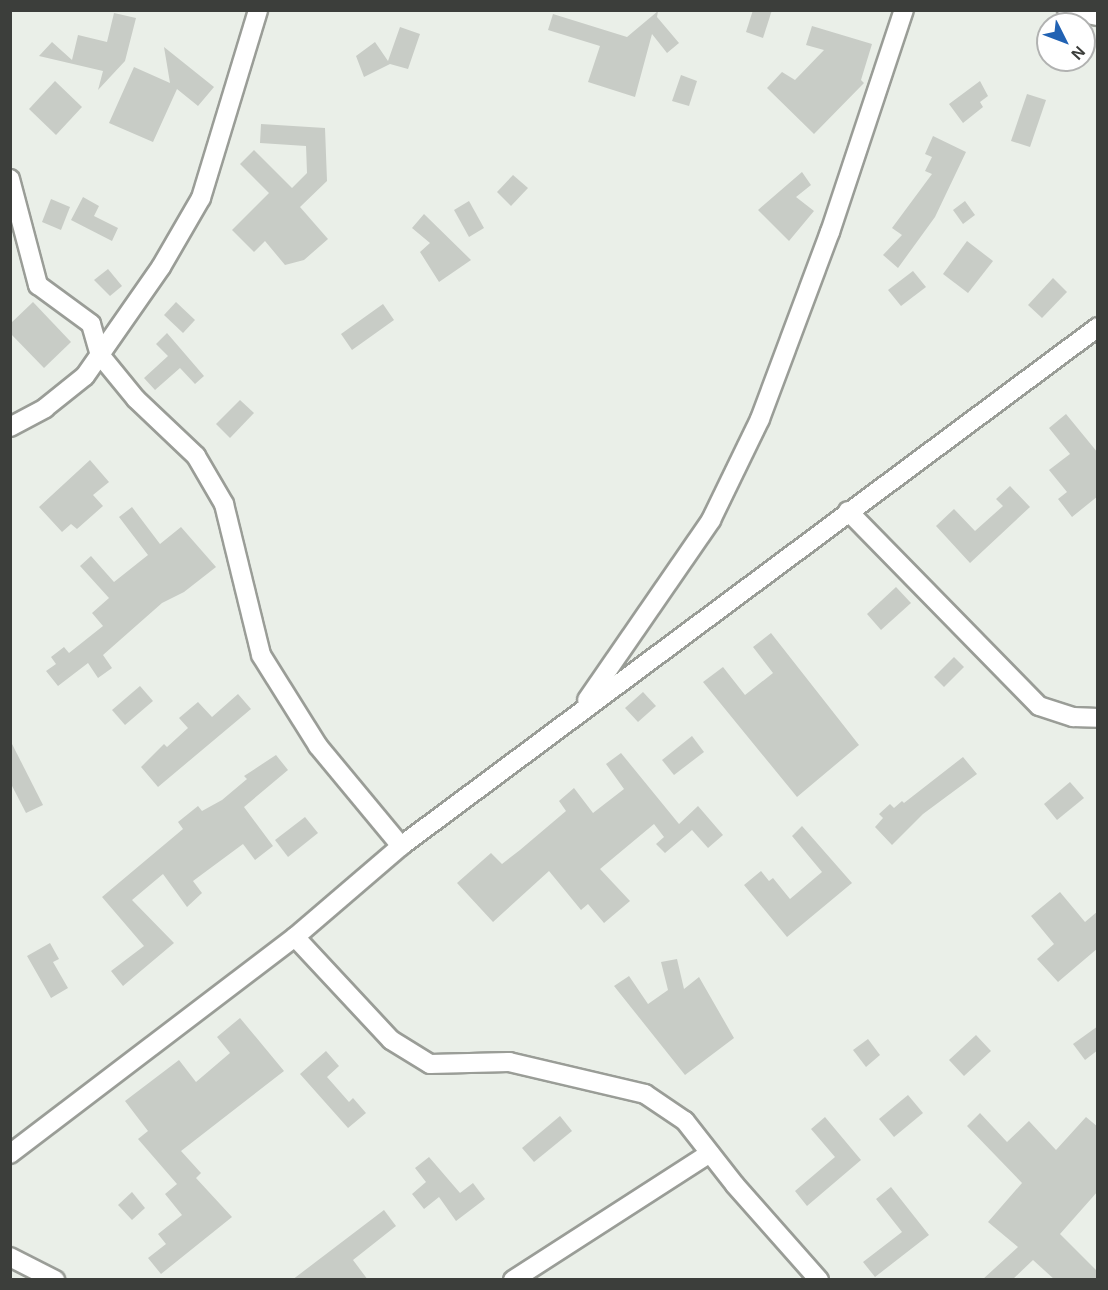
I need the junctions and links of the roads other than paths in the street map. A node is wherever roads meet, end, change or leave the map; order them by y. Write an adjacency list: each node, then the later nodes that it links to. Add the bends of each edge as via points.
1 (258, 10): 7 (street, via 201,198 161,267)
2 (904, 10): 10 (street, via 830,232 760,419 711,520)
3 (1067, 10): 4 (street)
4 (1098, 16)
5 (10, 179): 7 (street, via 38,285 91,324)
6 (1098, 327): 9 (street)
7 (100, 355): 8 (street, via 85,376 45,408); 12 (street, via 135,399 196,456 224,504 261,655 318,746)
8 (10, 426)
9 (848, 511): 10 (street); 11 (street, via 1039,706 1073,717)
10 (578, 714): 12 (street)
11 (1098, 718)
12 (401, 846): 13 (street)
13 (295, 938): 14 (street, via 391,1040 430,1064 509,1062 645,1094 685,1121); 15 (street)
14 (710, 1153): 18 (street); 19 (street)
15 (10, 1154)
16 (10, 1257): 17 (street)
17 (55, 1280)
18 (513, 1280)
19 (819, 1280)

